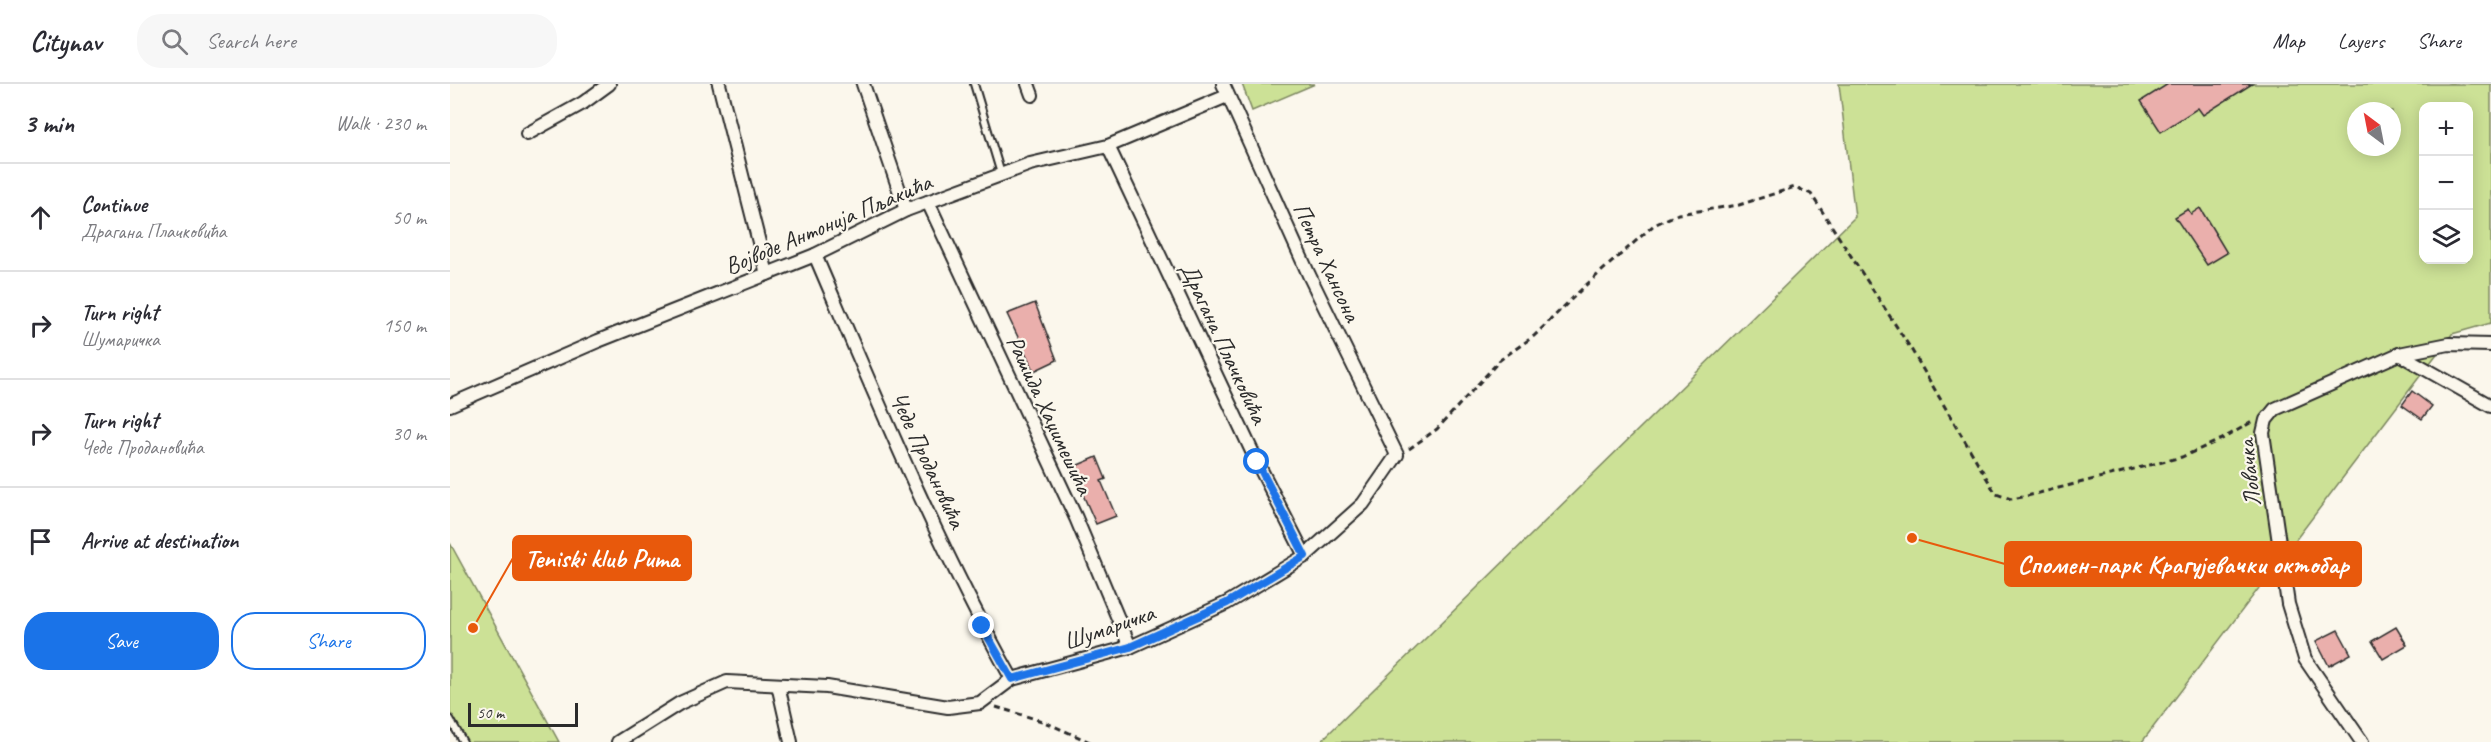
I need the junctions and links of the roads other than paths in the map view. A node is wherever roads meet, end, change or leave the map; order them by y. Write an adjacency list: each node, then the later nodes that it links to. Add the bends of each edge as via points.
1 (609, 84): 6 (street)
2 (719, 84): 12 (street)
3 (863, 84): 10 (street)
4 (974, 84): 8 (lane)
5 (1225, 90): 7 (street, Војводе Антонија Пљакића); 17 (street, Петра Хансона)
6 (527, 134)
7 (1108, 146): 8 (street, Војводе Антонија Пљакића); 18 (street, Драгана Плачковића)
8 (1001, 174): 9 (street, Војводе Антонија Пљакића)
9 (928, 202): 10 (street, Војводе Антонија Пљакића); 19 (street, Рашида Хаџимешића, via 1076,518)
10 (906, 210): 11 (street, Војводе Антонија Пљакића)
11 (814, 255): 12 (street, Војводе Антонија Пљакића); 20 (street, Чеде Продановића, via 977,615)
12 (767, 274): 15 (street, Војводе Антонија Пљакића)
13 (2491, 345): 14 (street, Ловачка, via 2450,344)
14 (2399, 354): 16 (street); 27 (street, Ловачка, via 2276,410 2266,420 2263,433 2288,604 2305,659)
15 (450, 405)
16 (2491, 406)
17 (1397, 455): 18 (street, Шумаричка, via 1363,504)
18 (1305, 556): 19 (street, Шумаричка, via 1227,603)
19 (1130, 647): 20 (street, Шумаричка)
20 (1012, 679): 21 (street, Шумаричка, via 980,702 948,707 827,687)
21 (778, 685): 23 (street, Шумаричка, via 728,682 680,703); 26 (street)
22 (450, 719): 24 (lane)
23 (640, 736): 25 (street, Шумаричка)
24 (463, 742)
25 (618, 742)
26 (791, 742)
27 (2362, 742)

